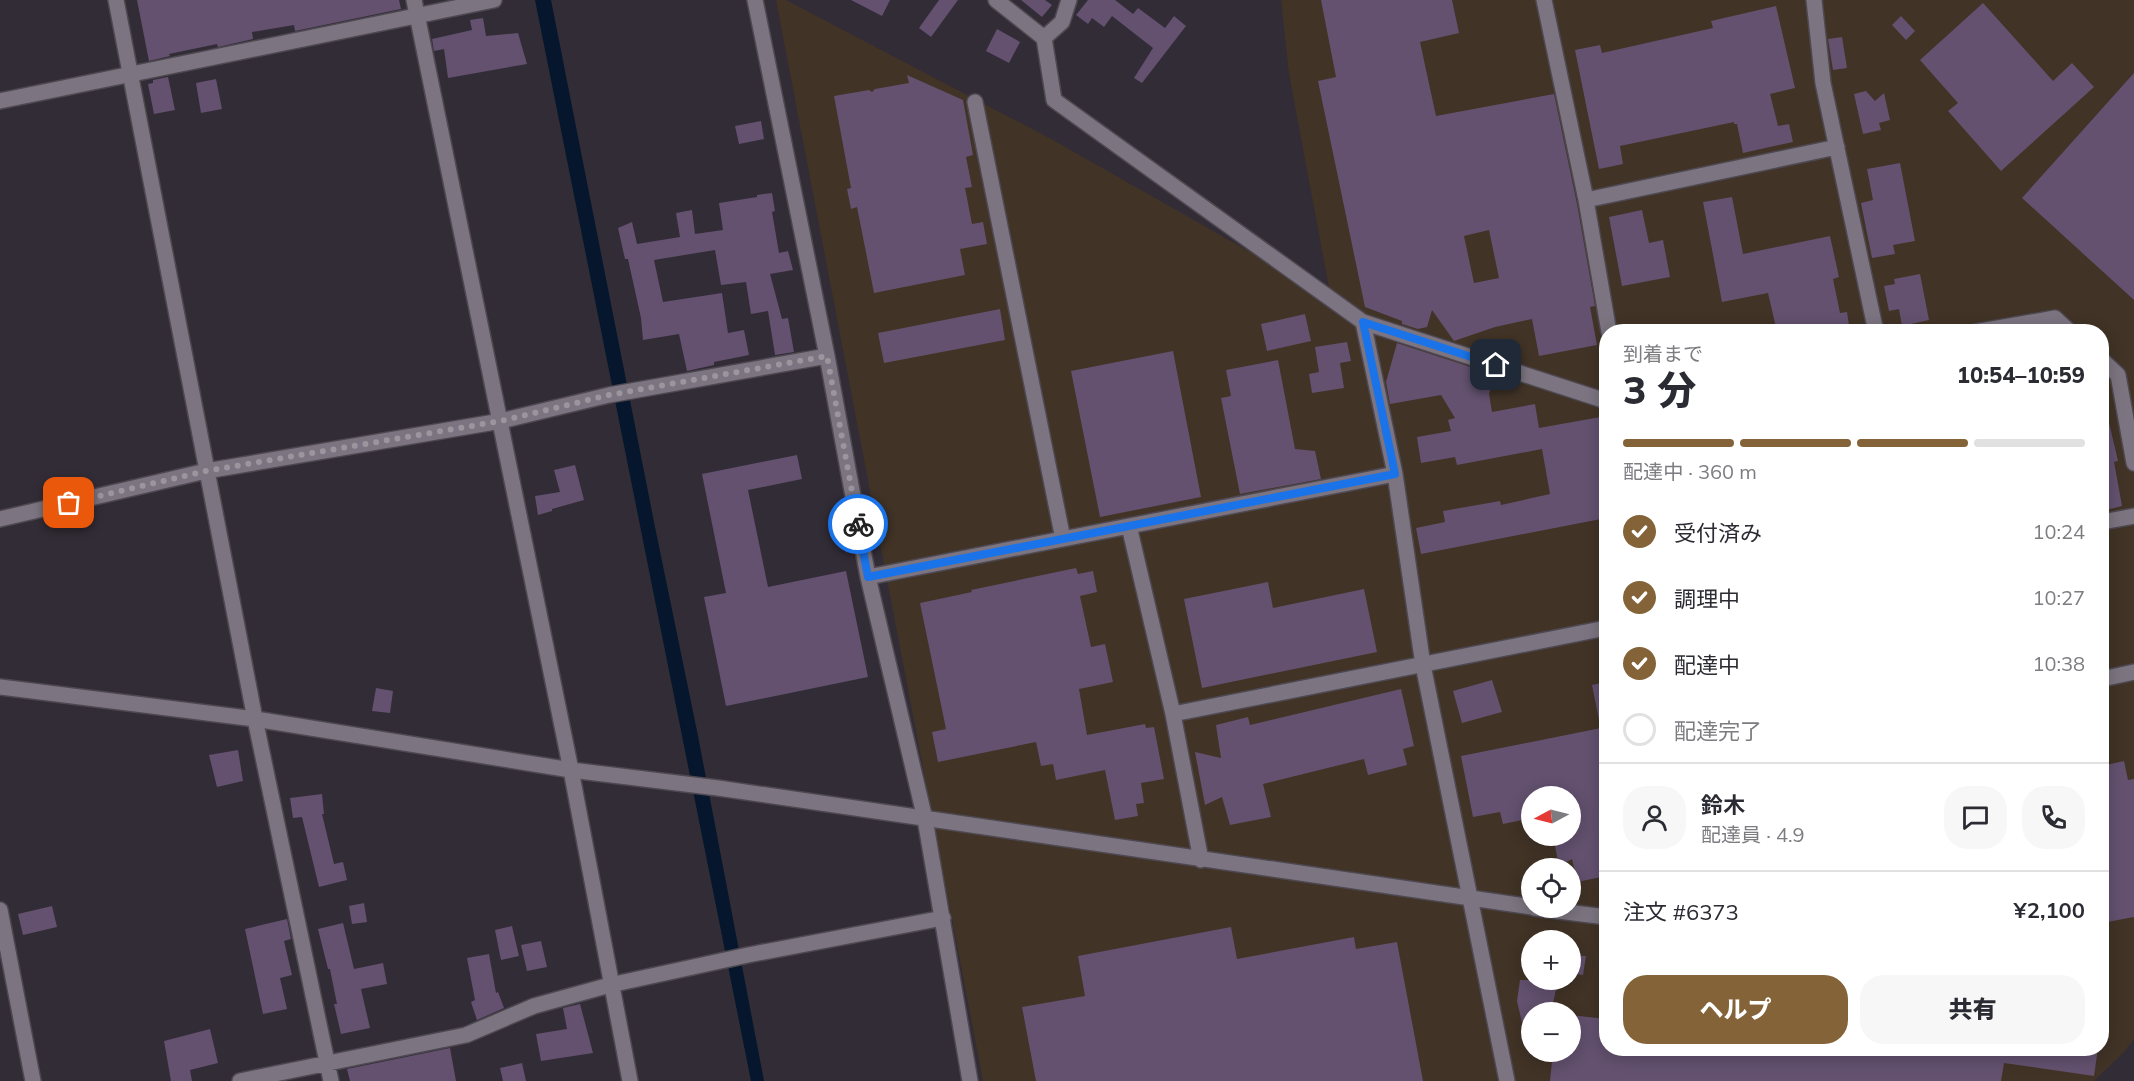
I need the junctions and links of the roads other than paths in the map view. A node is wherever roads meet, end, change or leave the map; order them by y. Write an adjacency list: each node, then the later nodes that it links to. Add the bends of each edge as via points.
1 (116, 0): 11 (street)
2 (414, 0): 9 (street)
3 (494, 0): 9 (street)
4 (755, 0): 21 (street)
5 (996, 0): 10 (street)
6 (1069, 0): 10 (street, via 1062,22)
7 (1544, 0): 15 (street)
8 (1814, 0): 14 (street)
9 (418, 17): 11 (street); 24 (street)
10 (1044, 38): 16 (street, via 1054,100)
11 (131, 76): 12 (street); 26 (street)
12 (0, 101)
13 (975, 102): 32 (street)
14 (1837, 147): 15 (street); 18 (street)
15 (1586, 200): 17 (street)
16 (1363, 322): 23 (street); 27 (street)
17 (1609, 324)
18 (1874, 324)
19 (2021, 324): 20 (street, via 2055,318)
20 (2061, 324)
21 (827, 356): 24 (street, via 609,395); 33 (street)
22 (2109, 367): 25 (street, via 2118,375)
23 (1599, 399)
24 (501, 421): 26 (street); 41 (street)
25 (2134, 463)
26 (206, 471): 29 (street); 40 (street)
27 (1395, 474): 31 (street); 35 (street)
28 (2134, 516): 30 (street)
29 (0, 519)
30 (2109, 521)
31 (1129, 526): 32 (street); 39 (street)
32 (1063, 539): 33 (street)
33 (868, 577): 42 (street)
34 (1599, 629): 35 (street)
35 (1423, 665): 39 (street); 44 (street)
36 (2134, 672): 37 (street)
37 (2109, 677)
38 (0, 687): 40 (street)
39 (1173, 714): 43 (street)
40 (255, 719): 41 (street); 51 (street)
41 (571, 770): 42 (street); 50 (street)
42 (925, 819): 43 (street); 49 (street)
43 (1201, 860): 44 (street)
44 (1470, 899): 45 (street); 57 (street)
45 (1521, 905)
46 (0, 910): 52 (street)
47 (1581, 914): 48 (street)
48 (1599, 916)
49 (943, 918): 50 (street); 56 (street)
50 (610, 985): 51 (street, via 534,1006 466,1035); 55 (street)
51 (328, 1064): 53 (street); 54 (street)
52 (33, 1081)
53 (240, 1081)
54 (331, 1081)
55 (630, 1081)
56 (970, 1081)
57 (1507, 1081)

